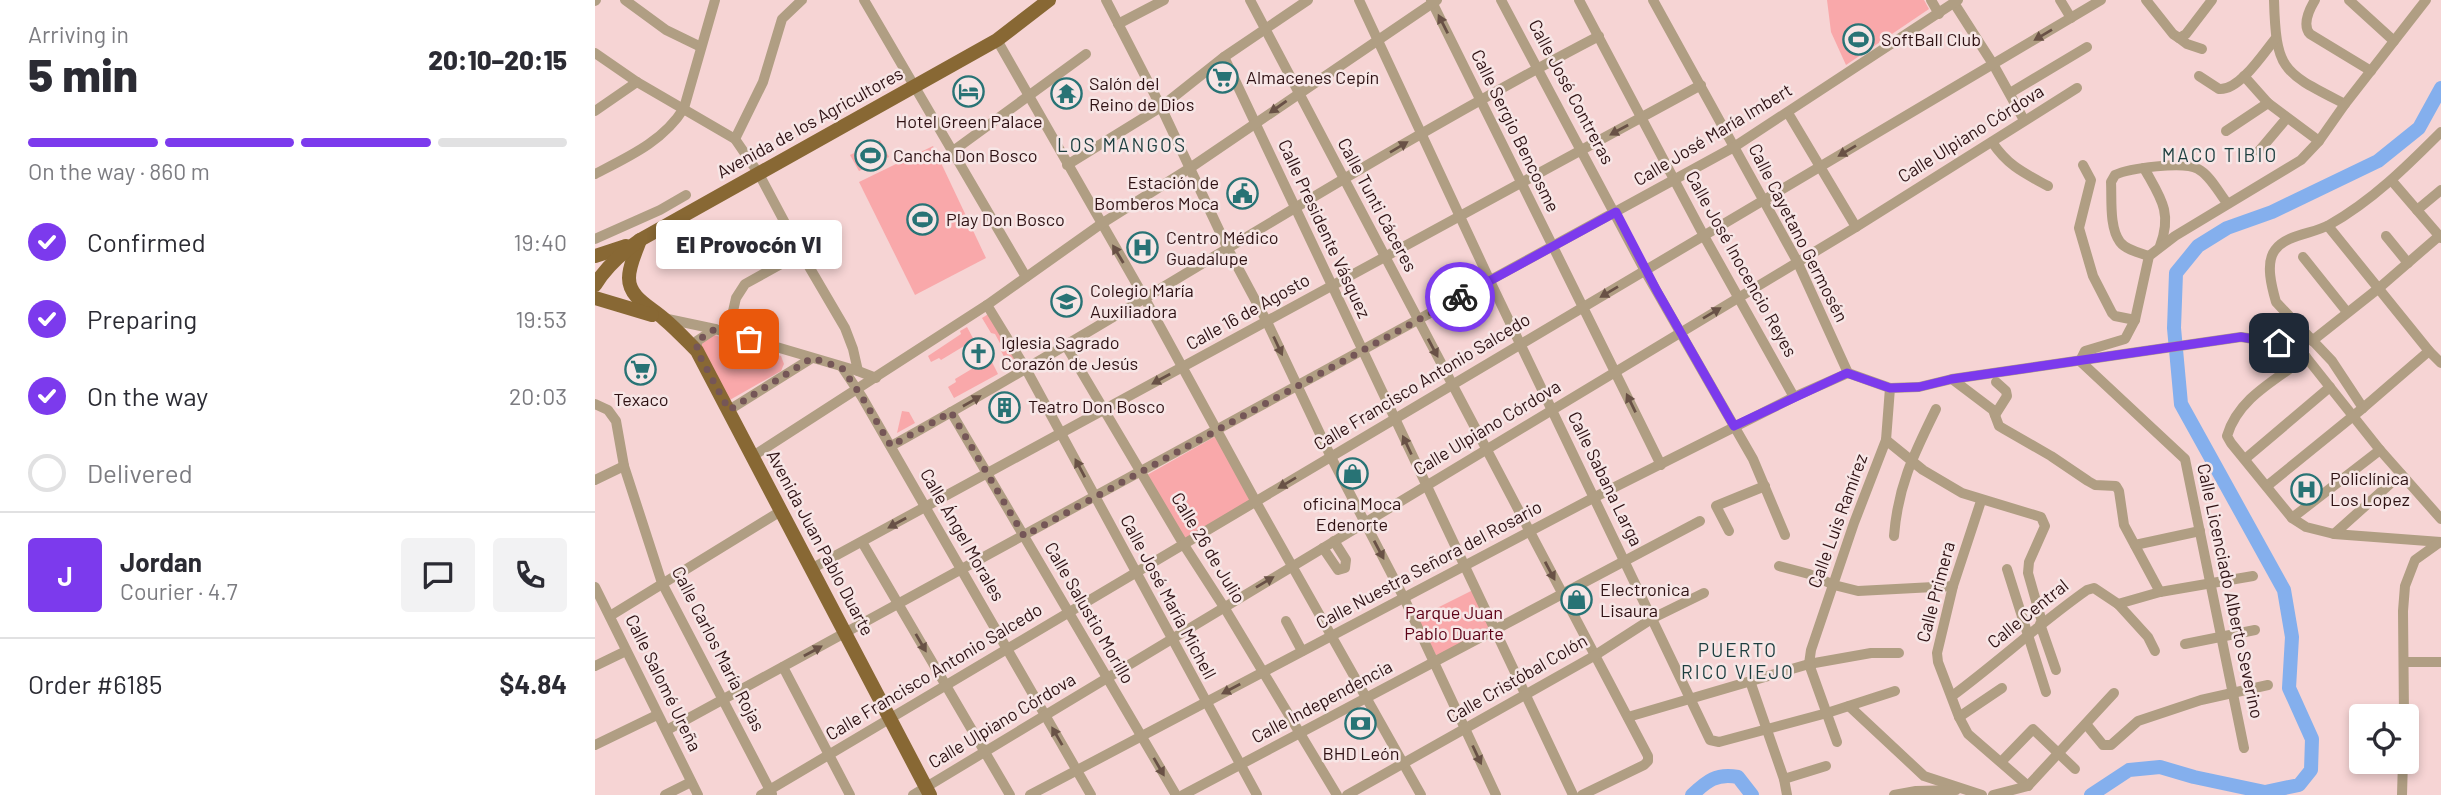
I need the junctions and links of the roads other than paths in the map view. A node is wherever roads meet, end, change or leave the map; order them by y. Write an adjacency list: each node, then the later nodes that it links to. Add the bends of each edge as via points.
1 (625, 0): 35 (street, via 666,30)
2 (715, 0): 35 (street)
3 (803, 0): 67 (street, via 782,19 763,82)
4 (865, 0): 48 (street)
5 (1049, 0): 33 (main road, Avenida de los Agricultores)
6 (1106, 0): 27 (street)
7 (1164, 0): 27 (street)
8 (1250, 0): 28 (street, Calle Tunti Cáceres)
9 (1308, 0): 28 (street)
10 (1359, 0): 30 (street, Calle Sabana Larga)
11 (1501, 0): 42 (street, Calle José Contreras)
12 (1579, 0): 29 (street, Calle José Inocencio Reyes)
13 (1931, 0): 25 (street)
14 (2060, 0): 26 (street)
15 (2101, 0): 26 (street, Calle Francisco Antonio Salcedo)
16 (2146, 0): 31 (street)
17 (2212, 0): 31 (street)
18 (2274, 0): 32 (street)
19 (2315, 0): 43 (street, via 2306,30)
20 (2349, 0): 34 (street)
21 (2426, 0): 34 (street)
22 (1433, 1): 30 (street); 53 (street, Calle Sergio Bencosme, one-way to 22)
23 (1656, 1): 47 (street, Calle Cayetano Germosén)
24 (1956, 2): 25 (street, Calle José María Imbert); 41 (street)
25 (1939, 14): 59 (street, Calle José María Imbert)
26 (2071, 18): 41 (street, Calle Francisco Antonio Salcedo, one-way to 41)
27 (1118, 24): 56 (street)
28 (1264, 27): 40 (street); 50 (street, Calle Tunti Cáceres)
29 (1599, 36): 42 (street); 60 (street, Calle José Inocencio Reyes)
30 (1377, 38): 50 (street); 66 (street, Calle Sabana Larga)
31 (2179, 38): 37 (street)
32 (2275, 39): 45 (street); 55 (street, via 2281,60 2299,80)
33 (997, 40): 48 (main road, Avenida de los Agricultores); 52 (street)
34 (2394, 41): 43 (street)
35 (701, 47): 57 (street)
36 (2087, 47): 51 (street)
37 (2202, 49)
38 (595, 53): 46 (street)
39 (1086, 54): 52 (street)
40 (1224, 57): 56 (street); 63 (street, Calle Presidente Vásquez)
41 (1993, 64): 51 (street); 76 (street, Calle Francisco Antonio Salcedo, one-way to 76)
42 (1538, 68): 53 (street); 71 (street, Calle José Contreras)
43 (2371, 71): 55 (street)
44 (2199, 76): 45 (street, via 2225,90)
45 (2244, 76): 54 (street)
46 (637, 82): 57 (street); 58 (street)
47 (1701, 85): 60 (street, Calle 16 de Agosto); 70 (street, Calle Cayetano Germosén)
48 (915, 88): 72 (street); 80 (main road, Avenida de los Agricultores)
49 (2077, 88): 62 (street, Calle Ulpiano Córdova)
50 (1298, 93): 63 (street, one-way to 63); 81 (street, Calle Tunti Cáceres)
51 (2010, 93): 62 (street)
52 (1028, 95): 72 (street); 74 (street)
53 (1481, 99): 66 (street); 84 (street, Calle Sergio Bencosme)
54 (2267, 103): 61 (street); 64 (street)
55 (2345, 104): 68 (street)
56 (1161, 107): 74 (street); 77 (street)
57 (684, 108): 67 (street); 79 (street, via 676,121 647,145)
58 (595, 111)
59 (1788, 113): 70 (street, Calle José María Imbert); 76 (street)
60 (1641, 118): 71 (street, Calle 16 de Agosto, one-way to 71); 82 (street, Calle José Inocencio Reyes)
61 (2286, 119): 68 (street); 73 (street)
62 (2024, 120): 69 (street, Calle Ulpiano Córdova)
63 (1255, 123): 77 (street); 90 (street, Calle Presidente Vásquez)
64 (2226, 131)
65 (2441, 132): 83 (street)
66 (1422, 134): 81 (street, one-way to 66); 93 (street, Calle Sabana Larga)
67 (735, 139): 80 (street)
68 (2319, 141): 89 (street, via 2291,167)
69 (1992, 142): 85 (street, via 2003,158); 96 (street, Calle Ulpiano Córdova)
70 (1734, 148): 82 (street, Calle José María Imbert); 88 (street, Calle Cayetano Germosén)
71 (1582, 150): 84 (street, Calle 16 de Agosto); 92 (street, Calle José Contreras)
72 (953, 151): 113 (street)
73 (2259, 151)
74 (1067, 165): 94 (street)
75 (2083, 165): 126 (street, via 2091,180 2079,228 2093,276 2112,313)
76 (1820, 167): 88 (street, Calle Francisco Antonio Salcedo); 96 (street)
77 (1190, 168): 94 (street); 104 (street)
78 (2144, 168): 89 (street, via 2196,168); 102 (street, via 2165,210); 107 (street, via 2115,175 2111,182 2120,243)
79 (595, 174)
80 (759, 174): 101 (main road, Avenida de los Agricultores); 105 (street)
81 (1344, 180): 90 (street); 108 (street, Calle Tunti Cáceres)
82 (1675, 180): 92 (street, Calle José María Imbert); 97 (street, Calle José Inocencio Reyes)
83 (2392, 181): 91 (street); 95 (street)
84 (1522, 183): 93 (street, Calle 16 de Agosto); 103 (street, Calle Sergio Bencosme)
85 (2048, 186)
86 (2441, 190): 91 (street)
87 (686, 195): 100 (street)
88 (1764, 200): 97 (street, Calle Francisco Antonio Salcedo); 110 (street, Calle Cayetano Germosén)
89 (2227, 203): 102 (street)
90 (1295, 207): 104 (street); 116 (street, Calle Presidente Vásquez)
91 (2417, 210): 99 (street)
92 (1616, 212): 103 (street, Calle José María Imbert); 112 (street, Calle José Contreras)
93 (1460, 216): 108 (street, Calle 16 de Agosto); 114 (street, Calle Sabana Larga)
94 (1101, 224): 113 (street); 118 (street, one-way to 94)
95 (2328, 226): 117 (street); 131 (street, via 2288,240 2270,261 2276,302)
96 (1856, 227): 110 (street, Calle Ulpiano Córdova)
97 (1704, 236): 112 (street, Calle Francisco Antonio Salcedo); 119 (street, Calle José Inocencio Reyes)
98 (2386, 236): 111 (street)
99 (2440, 237): 111 (street)
100 (595, 239)
101 (639, 241): 106 (main road); 115 (main road, Avenida de los Agricultores); 124 (main road, Avenida Juan Pablo Duarte, via 629,275 631,287)
102 (2160, 246): 107 (street)
103 (1552, 247): 114 (street, Calle José María Imbert); 122 (street, Calle Sergio Bencosme)
104 (1228, 249): 118 (street); 127 (street)
105 (801, 253): 130 (street, via 745,284 736,298); 144 (street, via 850,338)
106 (595, 256)
107 (2149, 256): 126 (street)
108 (1385, 257): 116 (street, Calle 16 de Agosto); 125 (street, Calle Tunti Cáceres)
109 (2303, 257): 123 (street)
110 (1797, 261): 119 (street, Calle Ulpiano Córdova); 146 (street, Calle Cayetano Germosén)
111 (2408, 262): 117 (street)
112 (1645, 271): 122 (street, Calle Francisco Antonio Salcedo, one-way to 122); 129 (street, Calle José Contreras)
113 (1026, 277): 121 (street)
114 (1490, 281): 125 (street, Calle José María Imbert); 133 (street, Calle Sabana Larga)
115 (595, 285)
116 (1332, 286): 127 (street, Calle 16 de Agosto); 134 (street, Calle Presidente Vásquez)
117 (2379, 288): 123 (street); 136 (street)
118 (1144, 297): 132 (street); 142 (street)
119 (1738, 297): 129 (street, Calle Ulpiano Córdova, one-way to 119); 155 (street, Calle José Inocencio Reyes)
120 (595, 298): 124 (main road)
121 (987, 305): 143 (street, Calle José María Michell); 147 (street)
122 (1583, 308): 133 (street, Calle Francisco Antonio Salcedo); 145 (street, Calle Sergio Bencosme)
123 (2347, 312): 131 (street)
124 (663, 318): 128 (street); 135 (main road, Avenida Juan Pablo Duarte)
125 (1418, 320): 134 (street, Calle José María Imbert); 150 (street, Calle Tunti Cáceres, one-way to 150)
126 (2135, 320): 139 (street, via 2125,339 2085,351)
127 (1267, 322): 142 (street, Calle 16 de Agosto); 151 (street, one-way to 151)
128 (715, 329): 130 (street); 135 (street, via 697,341)
129 (1679, 332): 145 (street, Calle Ulpiano Córdova); 166 (street, Calle José Contreras)
130 (728, 333): 138 (street)
131 (2312, 341): 157 (street, via 2332,361)
132 (1065, 344): 143 (street); 161 (street, Calle 26 de Julio)
133 (1521, 344): 150 (street, Calle Francisco Antonio Salcedo); 158 (street, Calle Sabana Larga)
134 (1363, 350): 151 (street, Calle José María Imbert); 165 (street, Calle Presidente Vásquez)
135 (697, 351): 160 (main road, Avenida Juan Pablo Duarte)
136 (2429, 351): 140 (street); 157 (street)
137 (2306, 357): 139 (street, via 2279,343 2241,337); 152 (street); 175 (street, via 2247,400 2227,436)
138 (812, 358): 141 (street); 160 (street)
139 (2080, 361): 148 (street); 198 (street, Calle Licenciado Alberto Severino, via 2185,459)
140 (2441, 363)
141 (842, 368): 144 (street); 154 (street, Calle Ángel Morales)
142 (1182, 368): 161 (street, Calle 16 de Agosto, one-way to 161); 167 (street)
143 (1026, 369): 162 (street, one-way to 143); 168 (street, Calle José María Michell)
144 (858, 371): 147 (street)
145 (1615, 371): 158 (street, Calle Ulpiano Córdova); 177 (street, Calle Sergio Bencosme, one-way to 145)
146 (1847, 373): 153 (street); 155 (street, Calle Nuestra Señora del Rosario)
147 (876, 379): 154 (street)
148 (1952, 379): 153 (street); 163 (street)
149 (1996, 382): 163 (street, via 2007,396)
150 (1452, 385): 165 (street, Calle Francisco Antonio Salcedo); 171 (street, Calle Tunti Cáceres)
151 (1296, 387): 167 (street, Calle José María Imbert); 174 (street)
152 (2330, 387): 164 (street); 175 (street)
153 (1890, 388): 169 (street, Calle Luis Ramírez)
154 (857, 390): 170 (street, Calle Ángel Morales); 173 (street)
155 (1794, 397): 166 (street, Calle Nuestra Señora del Rosario)
156 (595, 404): 178 (street, Calle Carlos María Rojas, via 608,410 616,421)
157 (2364, 408): 164 (street)
158 (1552, 409): 171 (street, Calle Ulpiano Córdova); 187 (street, Calle Sabana Larga)
159 (1936, 409): 176 (street)
160 (729, 410): 173 (main road, Avenida Juan Pablo Duarte)
161 (1105, 410): 168 (street, Calle 16 de Agosto); 179 (street, Calle 26 de Julio)
162 (951, 412): 170 (street); 180 (street, Calle Salustio Morillo)
163 (1995, 415): 207 (street, via 1999,426 2088,481 2116,486 2124,524)
164 (2353, 416): 172 (street); 185 (street)
165 (1395, 419): 174 (street, Calle Francisco Antonio Salcedo); 183 (street, Calle Presidente Vásquez, one-way to 165)
166 (1734, 426): 177 (street, Calle Nuestra Señora del Rosario); 184 (street, Calle José Contreras)
167 (1217, 430): 179 (street, Calle José María Imbert); 189 (street)
168 (1061, 434): 180 (street, Calle 16 de Agosto); 186 (street, Calle José María Michell, one-way to 168)
169 (1886, 440): 176 (street); 220 (street, Calle Luis Ramírez)
170 (891, 446): 190 (street, Calle Ángel Morales)
171 (1486, 449): 183 (street, Calle Ulpiano Córdova); 196 (street, Calle Tunti Cáceres)
172 (2380, 450): 181 (street); 192 (street)
173 (753, 456): 191 (main road, Avenida Juan Pablo Duarte)
174 (1331, 457): 189 (street, Calle Francisco Antonio Salcedo, one-way to 189); 195 (street)
175 (2245, 458): 185 (street)
176 (1911, 460): 188 (street); 202 (street, via 1896,506)
177 (1661, 465): 187 (street, Calle Nuestra Señora del Rosario)
178 (624, 466): 182 (street); 218 (street, Calle Carlos María Rojas)
179 (1142, 471): 186 (street, Calle José María Imbert); 206 (street, Calle 26 de Julio)
180 (988, 474): 190 (street, Calle 16 de Agosto); 200 (street, Calle Salustio Morillo)
181 (2401, 474): 193 (street); 199 (street)
182 (595, 480)
183 (1426, 485): 195 (street, Calle Ulpiano Córdova); 210 (street, Calle Presidente Vásquez)
184 (1765, 486): 197 (street, via 1716,506); 201 (street, Calle José Contreras)
185 (2267, 486): 192 (street)
186 (1095, 497): 200 (street, Calle José María Imbert); 216 (street, Calle José María Michell)
187 (1595, 497): 196 (street, Calle Nuestra Señora del Rosario); 209 (street, Calle Sabana Larga)
188 (1981, 500): 221 (street, Calle Primera); 234 (street, via 2044,520 2028,573)
189 (1256, 502): 206 (street, Calle Francisco Antonio Salcedo); 211 (street)
190 (926, 507): 204 (street, Calle 16 de Agosto, one-way to 204); 215 (street, Calle Ángel Morales)
191 (781, 511): 213 (main road, Avenida Juan Pablo Duarte); 218 (street)
192 (2292, 519): 199 (street)
193 (2441, 519)
194 (1700, 521): 209 (street, Calle Independencia)
195 (1364, 523): 203 (street, Calle Ulpiano Córdova); 226 (street, one-way to 226)
196 (1529, 531): 210 (street, Calle Nuestra Señora del Rosario); 225 (street, Calle Tunti Cáceres, one-way to 225)
197 (1729, 531)
198 (2200, 531): 207 (street); 219 (street, Calle Licenciado Alberto Severino)
199 (2334, 534): 205 (street)
200 (1024, 536): 215 (street, Calle José María Imbert); 230 (street, Calle Salustio Morillo)
201 (1785, 536)
202 (1894, 536)
203 (1334, 541): 208 (street, Calle Ulpiano Córdova); 208 (street, via 1346,560 1345,568 1338,570)
204 (862, 542): 213 (street, Calle 16 de Agosto); 227 (street)
205 (2441, 542): 249 (street, via 2415,560 2405,586)
206 (1184, 545): 216 (street, Calle Francisco Antonio Salcedo); 229 (street, Calle 26 de Julio)
207 (2135, 545): 223 (street)
208 (1323, 548): 211 (street, Calle Ulpiano Córdova)
209 (1625, 561): 225 (street, Calle Independencia); 232 (street, Calle Sabana Larga)
210 (1464, 565): 226 (street, Calle Nuestra Señora del Rosario); 235 (street, Calle Presidente Vásquez)
211 (1293, 566): 229 (street, Calle Ulpiano Córdova, one-way to 211); 239 (street)
212 (1779, 566): 220 (street)
213 (811, 569): 237 (main road, Avenida Juan Pablo Duarte)
214 (2007, 569): 238 (street)
215 (962, 570): 227 (street, Calle José María Imbert); 243 (street, Calle Ángel Morales)
216 (1136, 573): 230 (street, Calle Francisco Antonio Salcedo); 241 (street, Calle José María Michell)
217 (2253, 576): 219 (street)
218 (662, 583): 231 (street); 270 (street, Calle Carlos María Rojas)
219 (2211, 583): 223 (street); 240 (street, Calle Licenciado Alberto Severino)
220 (1834, 585): 221 (street, via 1858,591); 252 (street, Calle Luis Ramírez)
221 (1953, 586): 267 (street, Calle Primera, via 1937,653)
222 (595, 587): 231 (street, Calle Salomé Ureña)
223 (2160, 592): 228 (street)
224 (1704, 593): 232 (street, Calle Cristóbal Colón)
225 (1562, 595): 235 (street, Calle Independencia); 248 (street, Calle Tunti Cáceres)
226 (1404, 598): 239 (street, Calle Nuestra Señora del Rosario); 250 (street)
227 (898, 604): 237 (street, Calle José María Imbert); 259 (street, one-way to 259)
228 (2118, 604): 234 (street, Calle Central, via 2094,587); 246 (street)
229 (1224, 607): 241 (street, Calle Ulpiano Córdova); 256 (street, Calle 26 de Julio)
230 (1069, 612): 243 (street, Calle Francisco Antonio Salcedo); 257 (street, Calle Salustio Morillo)
231 (610, 616): 244 (street, Calle Salomé Ureña)
232 (1653, 618): 248 (street, Calle Cristóbal Colón); 268 (street, Calle Sabana Larga)
233 (1286, 621): 245 (street)
234 (2041, 623): 238 (street, Calle Central); 255 (street)
235 (1495, 630): 250 (street, Calle Independencia); 266 (street, Calle Presidente Vásquez)
236 (2255, 630): 240 (street)
237 (845, 633): 254 (street, Calle José María Imbert, one-way to 237); 279 (main road, Avenida Juan Pablo Duarte)
238 (2029, 633): 263 (street); 267 (street, Calle Central)
239 (1333, 635): 245 (street, Calle Nuestra Señora del Rosario); 269 (street)
240 (2223, 636): 242 (street); 265 (street, Calle Licenciado Alberto Severino)
241 (1171, 639): 257 (street, Calle Ulpiano Córdova); 271 (street, Calle José María Michell)
242 (2185, 644)
243 (1007, 649): 259 (street, Calle Francisco Antonio Salcedo); 276 (street, Calle Ángel Morales)
244 (626, 651): 253 (street); 275 (street, Calle Salomé Ureña)
245 (1302, 651): 256 (street, Calle Nuestra Señora del Rosario)
246 (2155, 651)
247 (1899, 653): 252 (street)
248 (1594, 656): 266 (street, Calle Cristóbal Colón); 277 (street, Calle Tunti Cáceres)
249 (2405, 662): 251 (street); 272 (street)
250 (1434, 663): 269 (street, Calle Independencia); 281 (street)
251 (2441, 663)
252 (1809, 664): 258 (street); 274 (street)
253 (595, 666)
254 (783, 667): 270 (street, Calle José María Imbert); 291 (street)
255 (2056, 670)
256 (1263, 672): 271 (street, Calle Nuestra Señora del Rosario, one-way to 271); 284 (street, Calle 26 de Julio)
257 (1107, 678): 276 (street, Calle Ulpiano Córdova); 285 (street, Calle Salustio Morillo)
258 (1751, 681): 268 (street); 282 (street)
259 (946, 685): 279 (street, Calle Francisco Antonio Salcedo); 289 (street)
260 (2268, 685): 265 (street)
261 (2001, 688): 278 (street)
262 (1895, 691): 273 (street)
263 (2046, 692)
264 (2113, 692): 280 (street)
265 (2234, 692): 280 (street, via 2138,721 2111,745 2103,745); 288 (street, Calle Licenciado Alberto Severino)
266 (1525, 695): 281 (street, Calle Cristóbal Colón); 318 (street, Calle Presidente Vásquez)
267 (1952, 696): 278 (street, Calle Primera)
268 (1691, 698): 277 (street); 282 (street, Calle Sabana Larga, via 1714,742)
269 (1366, 699): 284 (street, Calle Independencia); 293 (street)
270 (723, 700): 283 (street, Calle José María Imbert); 304 (street, Calle Carlos María Rojas)
271 (1205, 702): 285 (street, Calle Nuestra Señora del Rosario); 294 (street, Calle José María Michell)
272 (2404, 704)
273 (1849, 706): 274 (street); 301 (street, via 1924,776)
274 (1827, 713): 282 (street); 286 (street)
275 (657, 715): 283 (street, Calle Salomé Ureña); 287 (street)
276 (1045, 715): 289 (street, Calle Ulpiano Córdova); 297 (street, Calle Ángel Morales, one-way to 276)
277 (1628, 717): 319 (street, Calle Tunti Cáceres, via 1648,761)
278 (1959, 717): 292 (street, Calle Primera, via 1968,734)
279 (890, 718): 291 (street, Calle Francisco Antonio Salcedo); 303 (main road, Avenida Juan Pablo Duarte)
280 (2086, 724): 290 (street)
281 (1465, 728): 293 (street, Calle Cristóbal Colón); 317 (street, one-way to 317)
282 (1766, 729): 299 (street)
283 (667, 730): 300 (street, Calle Salomé Ureña)
284 (1300, 733): 294 (street, Calle Independencia); 314 (street, Calle 26 de Julio)
285 (1141, 736): 297 (street, Calle Nuestra Señora del Rosario); 311 (street, Calle Salustio Morillo, one-way to 311)
286 (1837, 743)
287 (595, 745)
288 (2244, 748)
289 (985, 752): 303 (street, Calle Ulpiano Córdova); 308 (street)
290 (2058, 752): 292 (street, via 2033,729); 296 (street); 302 (street)
291 (829, 754): 304 (street, Calle Francisco Antonio Salcedo); 307 (street)
292 (2001, 762): 302 (street, Calle Primera)
293 (1403, 764): 315 (street, Calle Cristóbal Colón); 316 (street)
294 (1239, 765): 312 (street, Calle Independencia); 313 (street, Calle José María Michell)
295 (1826, 766): 299 (street)
296 (2075, 769)
297 (1077, 770): 309 (street, Calle Nuestra Señora del Rosario); 310 (street, Calle Ángel Morales)
298 (2403, 774): 324 (street)
299 (1784, 779): 320 (street)
300 (691, 782): 305 (street); 306 (street, Calle Salomé Ureña)
301 (1966, 790): 321 (street); 322 (street)
302 (2024, 790): 323 (street)
303 (923, 792)
304 (768, 793)
305 (665, 795)
306 (698, 795)
307 (850, 795)
308 (1010, 795)
309 (1030, 795)
310 (1091, 795)
311 (1176, 795)
312 (1183, 795)
313 (1257, 795)
314 (1337, 795)
315 (1347, 795)
316 (1421, 795)
317 (1496, 795)
318 (1573, 795)
319 (1582, 795)
320 (1787, 795)
321 (1894, 795)
322 (1982, 795)
323 (1993, 795)
324 (2402, 795)

